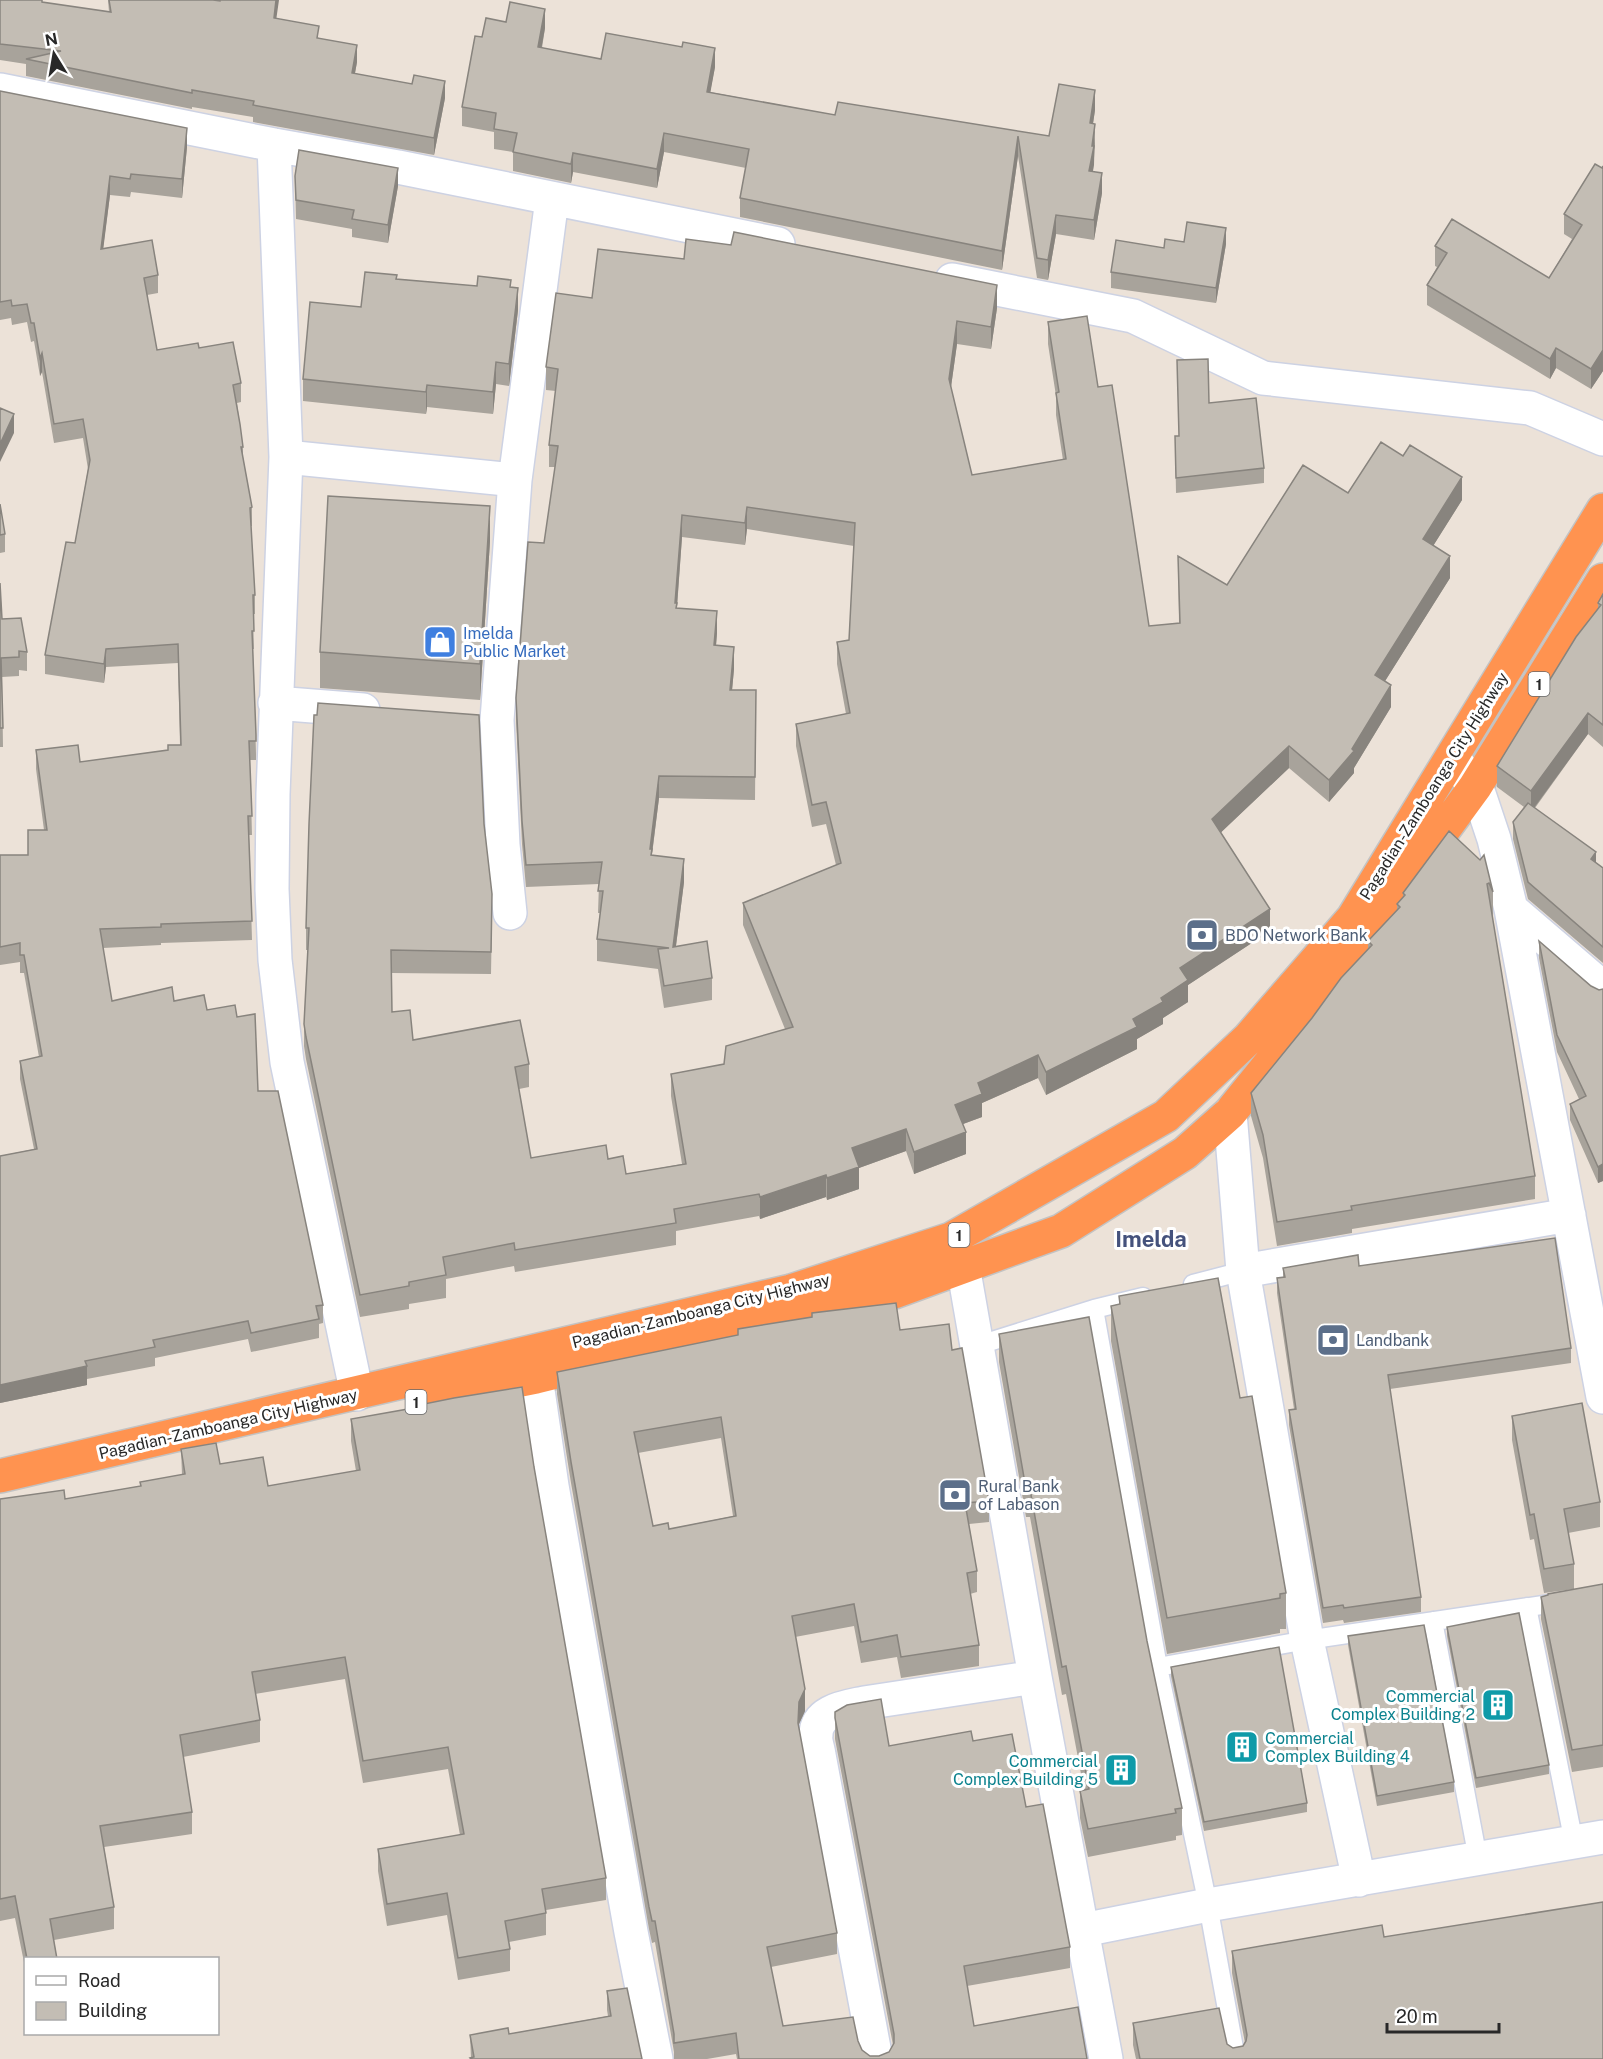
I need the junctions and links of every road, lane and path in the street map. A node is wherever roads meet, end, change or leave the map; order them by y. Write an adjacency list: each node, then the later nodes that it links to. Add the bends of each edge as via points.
1 (0, 90): 2 (street)
2 (274, 145): 3 (street); 7 (street)
3 (552, 199): 4 (street); 8 (street)
4 (808, 250)
5 (924, 274): 6 (street, via 1133,316 1263,378 1530,408)
6 (1603, 439)
7 (286, 457): 8 (street); 11 (street)
8 (515, 480): 16 (street, via 485,719)
9 (1603, 510): 13 (highway, Pagadian-Zamboanga City Highway / 1)
10 (1603, 580): 14 (highway, Pagadian-Zamboanga City Highway / 1)
11 (275, 703): 12 (street); 25 (street, via 272,889 275,960 287,1062)
12 (392, 712)
13 (1453, 757): 14 (street); 20 (highway, Pagadian-Zamboanga City Highway / 1, via 1353,918 1249,1038 1166,1116)
14 (1475, 787): 15 (street, via 1494,839); 18 (highway, Pagadian-Zamboanga City Highway / 1, via 1297,1030)
15 (1511, 909): 17 (street); 19 (street)
16 (510, 914)
17 (1603, 988)
18 (1230, 1113): 20 (highway, Pagadian-Zamboanga City Highway / 1, via 1185,1154 1061,1231); 21 (street)
19 (1569, 1215): 21 (street); 26 (street)
20 (957, 1253): 23 (street); 24 (highway, Pagadian-Zamboanga City Highway / 1, via 894,1292 832,1310 714,1333); 25 (highway, Pagadian-Zamboanga City Highway / 1)
21 (1243, 1271): 22 (lane); 32 (street)
22 (1094, 1309): 23 (lane); 33 (lane)
23 (976, 1346): 34 (street)
24 (536, 1377): 28 (highway, Pagadian-Zamboanga City Highway / 1, via 361,1414); 40 (street, via 552,1486)
25 (357, 1394): 27 (highway, Pagadian-Zamboanga City Highway / 1)
26 (1603, 1397)
27 (0, 1476)
28 (0, 1500)
29 (1603, 1596): 30 (lane)
30 (1527, 1607): 31 (lane); 35 (lane)
31 (1434, 1621): 32 (lane); 36 (lane)
32 (1307, 1640): 33 (lane); 37 (street)
33 (1158, 1667): 38 (lane)
34 (1035, 1677): 39 (street); 41 (street, via 864,1703 836,1709 819,1722 815,1734)
35 (1588, 1840): 36 (street)
36 (1478, 1859): 37 (street)
37 (1359, 1880): 38 (street)
38 (1208, 1905): 39 (street); 43 (lane)
39 (1083, 1930): 42 (street)
40 (656, 2059)
41 (876, 2059)
42 (1106, 2059)
43 (1236, 2059)

